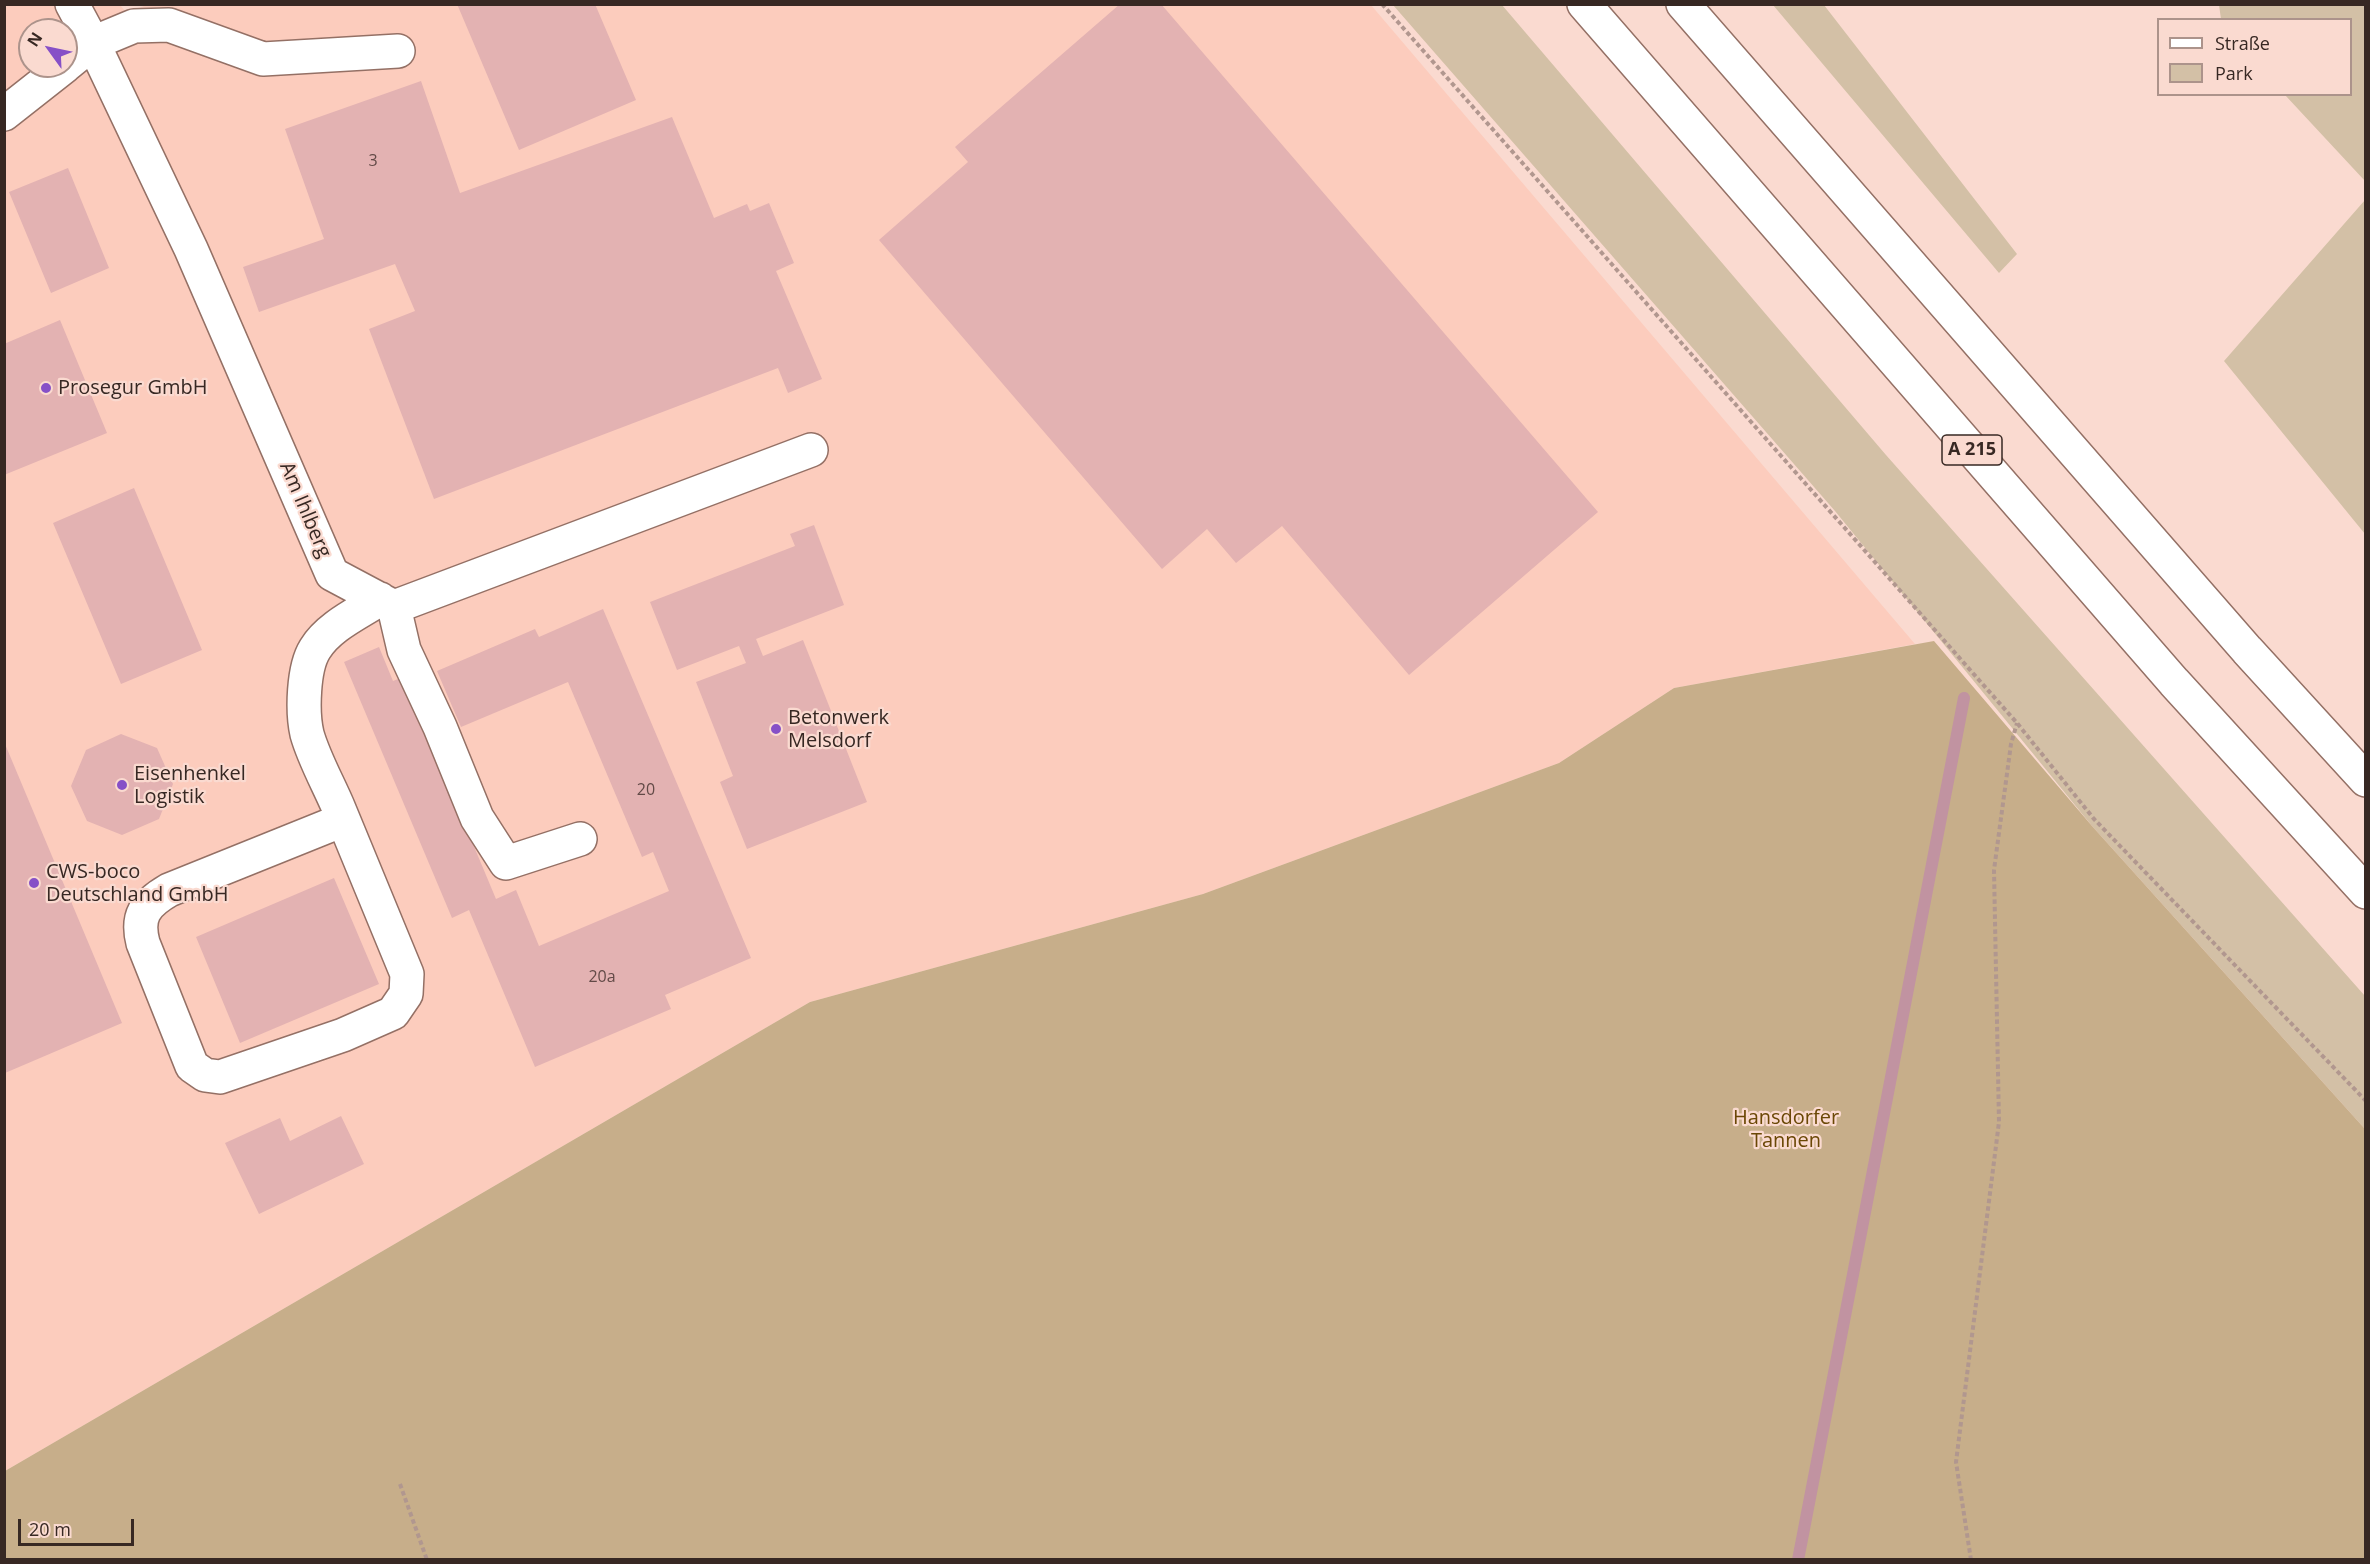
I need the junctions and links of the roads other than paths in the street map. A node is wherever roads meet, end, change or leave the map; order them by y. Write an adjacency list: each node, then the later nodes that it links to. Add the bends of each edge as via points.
1 (72, 4): 4 (main road, Am Ihlberg)
2 (1584, 4): 14 (main road, A 215, via 2166,673)
3 (1683, 4): 11 (main road, via 2247,650)
4 (93, 43): 5 (main road, via 134,26 169,25 263,59); 6 (main road); 10 (main road, Am Ihlberg, via 191,249 332,574)
5 (398, 51)
6 (78, 56)
7 (50, 78): 8 (main road)
8 (4, 114)
9 (811, 450): 10 (main road)
10 (387, 603): 12 (main road, via 334,629 311,657 304,712 308,735); 13 (main road, via 477,818 506,863)
11 (2366, 780)
12 (343, 820): 12 (main road, via 407,974 401,1004 393,1012 343,1035 220,1077 205,1075 192,1066 143,944 139,926 145,912 169,890)
13 (580, 839)
14 (2366, 892)

